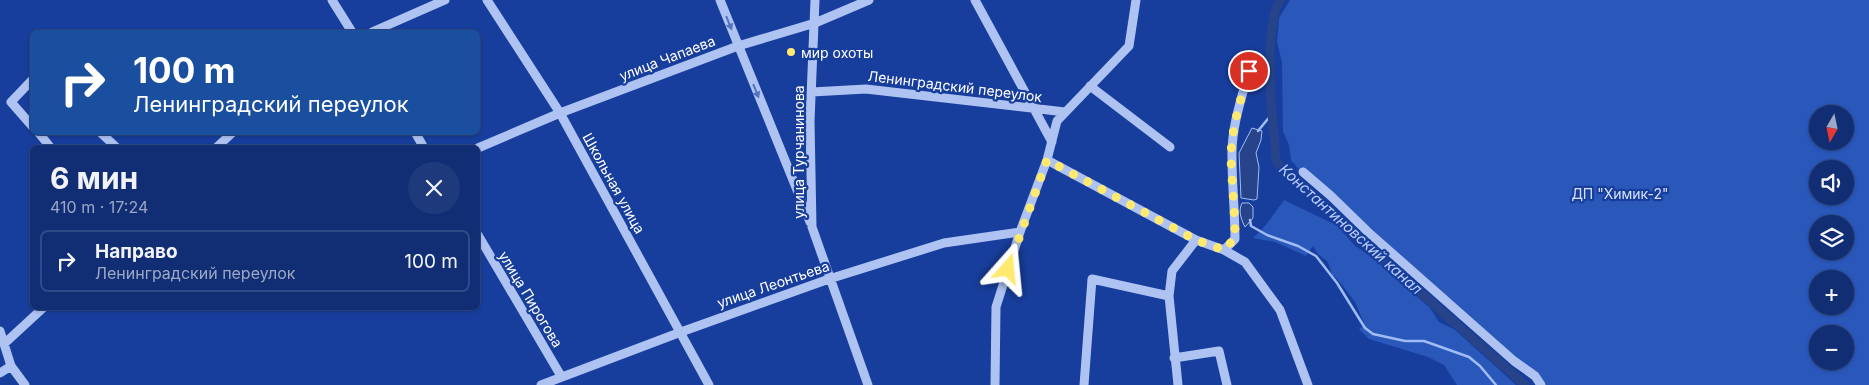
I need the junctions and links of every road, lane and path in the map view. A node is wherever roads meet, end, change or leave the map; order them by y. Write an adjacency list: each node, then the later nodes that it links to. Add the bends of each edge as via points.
1 (332, 0): 10 (street)
2 (445, 0): 11 (street)
3 (487, 0): 19 (street, Школьная улица)
4 (720, 0): 12 (street, one-way to 12)
5 (815, 0): 9 (street, улица Турчанинова)
6 (869, 0): 9 (street, улица Чапаева)
7 (975, 0): 17 (street)
8 (1136, 0): 15 (street, via 1129,46)
9 (815, 23): 12 (street, улица Чапаева); 16 (street, улица Турчанинова)
10 (351, 30)
11 (377, 30)
12 (738, 46): 19 (street, улица Чапаева); 32 (street, one-way to 32)
13 (1249, 71): 36 (street, via 1231,156 1235,238)
14 (30, 82): 20 (street, via 11,102)
15 (1090, 86): 18 (street); 29 (street)
16 (812, 92): 17 (street, Ленинградский переулок, via 866,89); 32 (street, улица Турчанинова)
17 (1034, 109): 18 (street, Ленинградский переулок); 24 (street)
18 (1065, 112): 24 (street, via 1057,121)
19 (560, 113): 28 (street, улица Чапаева); 41 (street, Школьная улица)
20 (30, 124)
21 (40, 135): 25 (street)
22 (103, 135): 26 (street)
23 (230, 135): 27 (street)
24 (1052, 142): 30 (street)
25 (49, 145)
26 (114, 145)
27 (219, 145)
28 (480, 147)
29 (1170, 147)
30 (1047, 160): 33 (street); 35 (street)
31 (1303, 172): 57 (street)
32 (812, 227): 37 (street, улица Турчанинова)
33 (1020, 232): 37 (street, улица Леонтьева, via 944,243); 52 (street, via 996,306)
34 (480, 239): 46 (street, улица Пирогова)
35 (1196, 240): 36 (street); 38 (street, via 1172,271)
36 (1224, 250): 56 (street, via 1245,262 1280,310)
37 (829, 278): 41 (street, улица Леонтьева); 51 (street, улица Турчанинова)
38 (1169, 296): 43 (street); 53 (street, via 1092,279)
39 (41, 310): 42 (street)
40 (0, 331): 42 (street)
41 (681, 332): 46 (street, улица Леонтьева); 50 (street, Школьная улица)
42 (5, 343): 44 (street)
43 (1174, 358): 54 (street); 55 (street, via 1218,351)
44 (12, 366): 45 (street); 48 (street)
45 (0, 373)
46 (561, 376): 47 (street, улица Леонтьева)
47 (552, 383): 49 (street, улица Леонтьева)
48 (25, 385)
49 (541, 385)
50 (709, 385)
51 (868, 385)
52 (995, 385)
53 (1084, 385)
54 (1178, 385)
55 (1227, 385)
56 (1308, 385)
57 (1541, 385)

